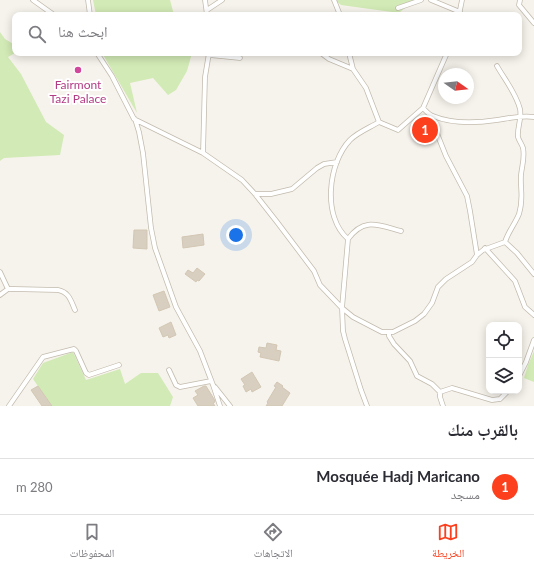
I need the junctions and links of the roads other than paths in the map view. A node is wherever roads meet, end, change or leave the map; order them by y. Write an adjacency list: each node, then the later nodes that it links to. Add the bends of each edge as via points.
1 (33, 0): 11 (street)
2 (88, 0): 12 (street)
3 (205, 0): 13 (street)
4 (222, 0): 14 (street)
5 (334, 0): 15 (street)
6 (421, 0): 10 (street)
7 (431, 0): 16 (street)
8 (462, 0): 17 (street)
9 (520, 0): 18 (street, via 519,5)
10 (398, 8)
11 (50, 12)
12 (90, 12)
13 (207, 12)
14 (208, 12)
15 (339, 12)
16 (457, 12)
17 (459, 12)
18 (534, 23)
19 (99, 56): 32 (street)
20 (210, 56): 34 (street, via 205,77)
21 (225, 56): 25 (street)
22 (326, 56): 27 (street)
23 (350, 56): 27 (street)
24 (446, 56): 28 (street)
25 (240, 58)
26 (497, 66): 30 (street, via 516,98)
27 (354, 69): 33 (street, via 366,88)
28 (423, 108): 29 (street); 33 (street, via 398,130)
29 (432, 116): 30 (street, via 477,122); 41 (street, via 446,156 467,196)
30 (521, 116): 31 (street); 39 (street, via 518,136 524,153 521,202 518,216)
31 (534, 117)
32 (134, 118): 34 (street); 54 (street, via 143,153 155,248 176,307 200,351)
33 (379, 122): 35 (street, via 353,137)
34 (204, 154): 36 (street, via 234,174)
35 (337, 162): 36 (street, via 317,168 292,189 271,194); 38 (street, via 331,200 332,212 338,227)
36 (255, 194): 46 (street, via 314,271 320,285)
37 (400, 231): 38 (street, via 371,224 355,230)
38 (348, 239): 46 (street)
39 (505, 242): 40 (street); 43 (street)
40 (485, 248): 41 (street); 48 (street, via 515,281 526,307)
41 (477, 255): 49 (street, via 472,262 439,285 431,306 424,314 400,329)
42 (0, 272): 44 (street)
43 (534, 274)
44 (8, 289): 45 (street); 47 (street, via 62,290)
45 (0, 295)
46 (342, 308): 49 (street, via 369,326 382,332); 60 (street, via 345,339)
47 (75, 310)
48 (534, 315)
49 (389, 332): 55 (street, via 394,344 410,361 417,376)
50 (534, 340): 53 (street)
51 (119, 365): 57 (street, via 89,375 74,349 44,357)
52 (169, 370): 54 (street, via 180,387)
53 (522, 370)
54 (212, 383): 58 (street); 59 (street)
55 (440, 392): 56 (street, via 452,388 492,400 500,399); 61 (street)
56 (505, 394)
57 (9, 406)
58 (220, 406)
59 (230, 406)
60 (367, 406)
61 (443, 406)

